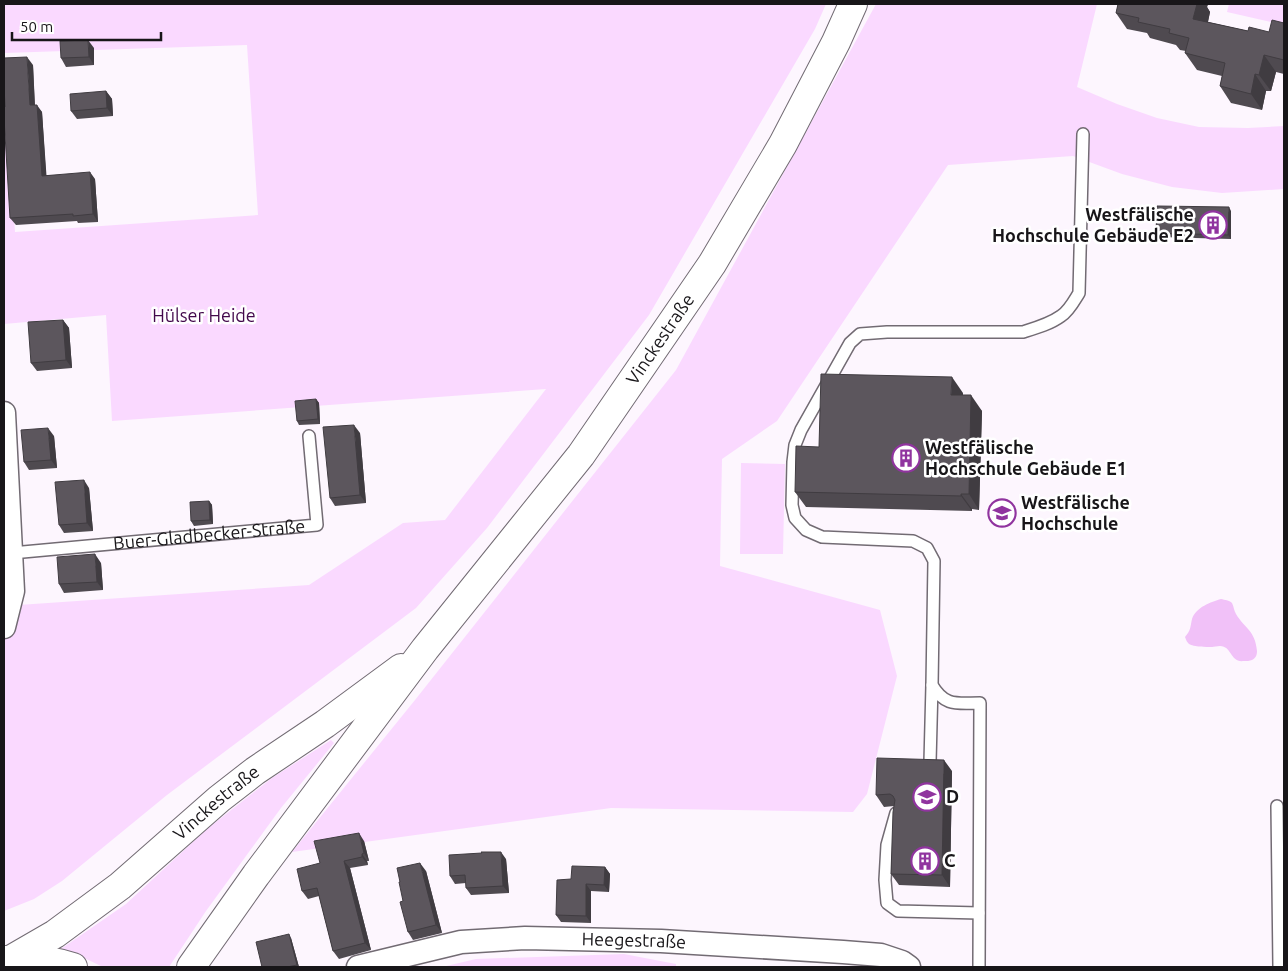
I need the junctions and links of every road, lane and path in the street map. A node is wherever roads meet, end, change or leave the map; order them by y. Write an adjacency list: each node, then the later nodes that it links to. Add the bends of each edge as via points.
1 (853, 4): 7 (main road, Vinckestraße, via 783,144 712,264 581,455)
2 (1083, 134): 8 (lane, via 1079,293 1062,316 1023,332 860,334 850,343 795,445 792,505 794,518 806,530 822,538 913,541 927,548 934,561)
3 (4, 414): 5 (street)
4 (309, 436): 5 (lane, Buer-Gladbecker-Straße, via 317,525)
5 (12, 553): 6 (street, via 13,591)
6 (4, 627)
7 (425, 649): 13 (main road, Vinckestraße, via 326,724 255,771 120,886 55,934); 15 (main road, Vinckestraße)
8 (932, 684): 9 (lane); 12 (lane, via 945,700 980,703)
9 (930, 762)
10 (1277, 806): 19 (lane)
11 (896, 813): 12 (lane, via 887,845 887,904 898,911)
12 (979, 913): 18 (lane)
13 (6, 961): 14 (main road, via 39,960)
14 (73, 967)
15 (191, 967)
16 (358, 967): 17 (street, Heegestraße, via 460,942 525,938 843,952 881,955)
17 (910, 967)
18 (979, 967)
19 (1279, 967)

